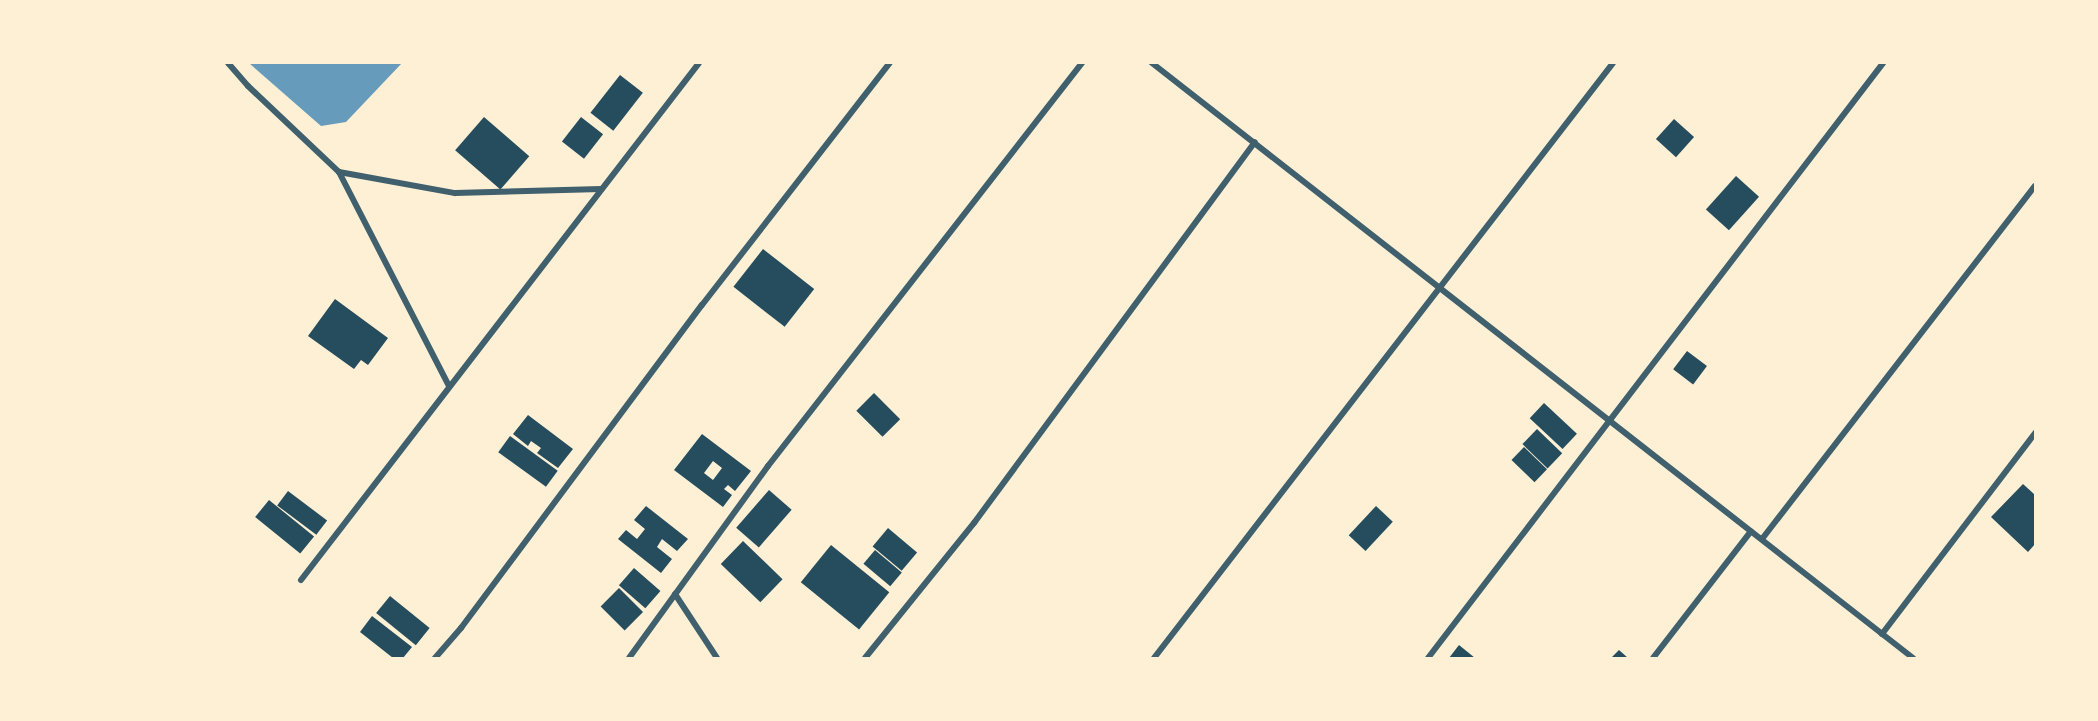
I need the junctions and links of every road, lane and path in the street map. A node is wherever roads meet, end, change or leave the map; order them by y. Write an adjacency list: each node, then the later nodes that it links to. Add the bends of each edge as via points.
1 (228, 63): 9 (street)
2 (699, 63): 11 (street)
3 (890, 63): 21 (street)
4 (1082, 63): 19 (street, via 768,466)
5 (1152, 63): 8 (street)
6 (1613, 63): 12 (street)
7 (1882, 63): 14 (street)
8 (1255, 142): 12 (street); 24 (street, via 974,523)
9 (339, 172): 11 (street, via 455,193); 13 (street)
10 (2035, 186): 17 (street)
11 (601, 189): 13 (street)
12 (1440, 286): 14 (street); 25 (street)
13 (449, 386): 18 (street)
14 (1611, 421): 16 (street); 26 (street)
15 (2035, 433): 20 (street)
16 (1751, 531): 17 (street); 27 (street)
17 (1762, 539): 20 (street)
18 (301, 580)
19 (675, 594): 22 (street); 23 (street)
20 (1882, 634): 28 (street)
21 (435, 658)
22 (629, 658)
23 (717, 658)
24 (865, 658)
25 (1154, 658)
26 (1428, 658)
27 (1653, 658)
28 (1913, 658)

